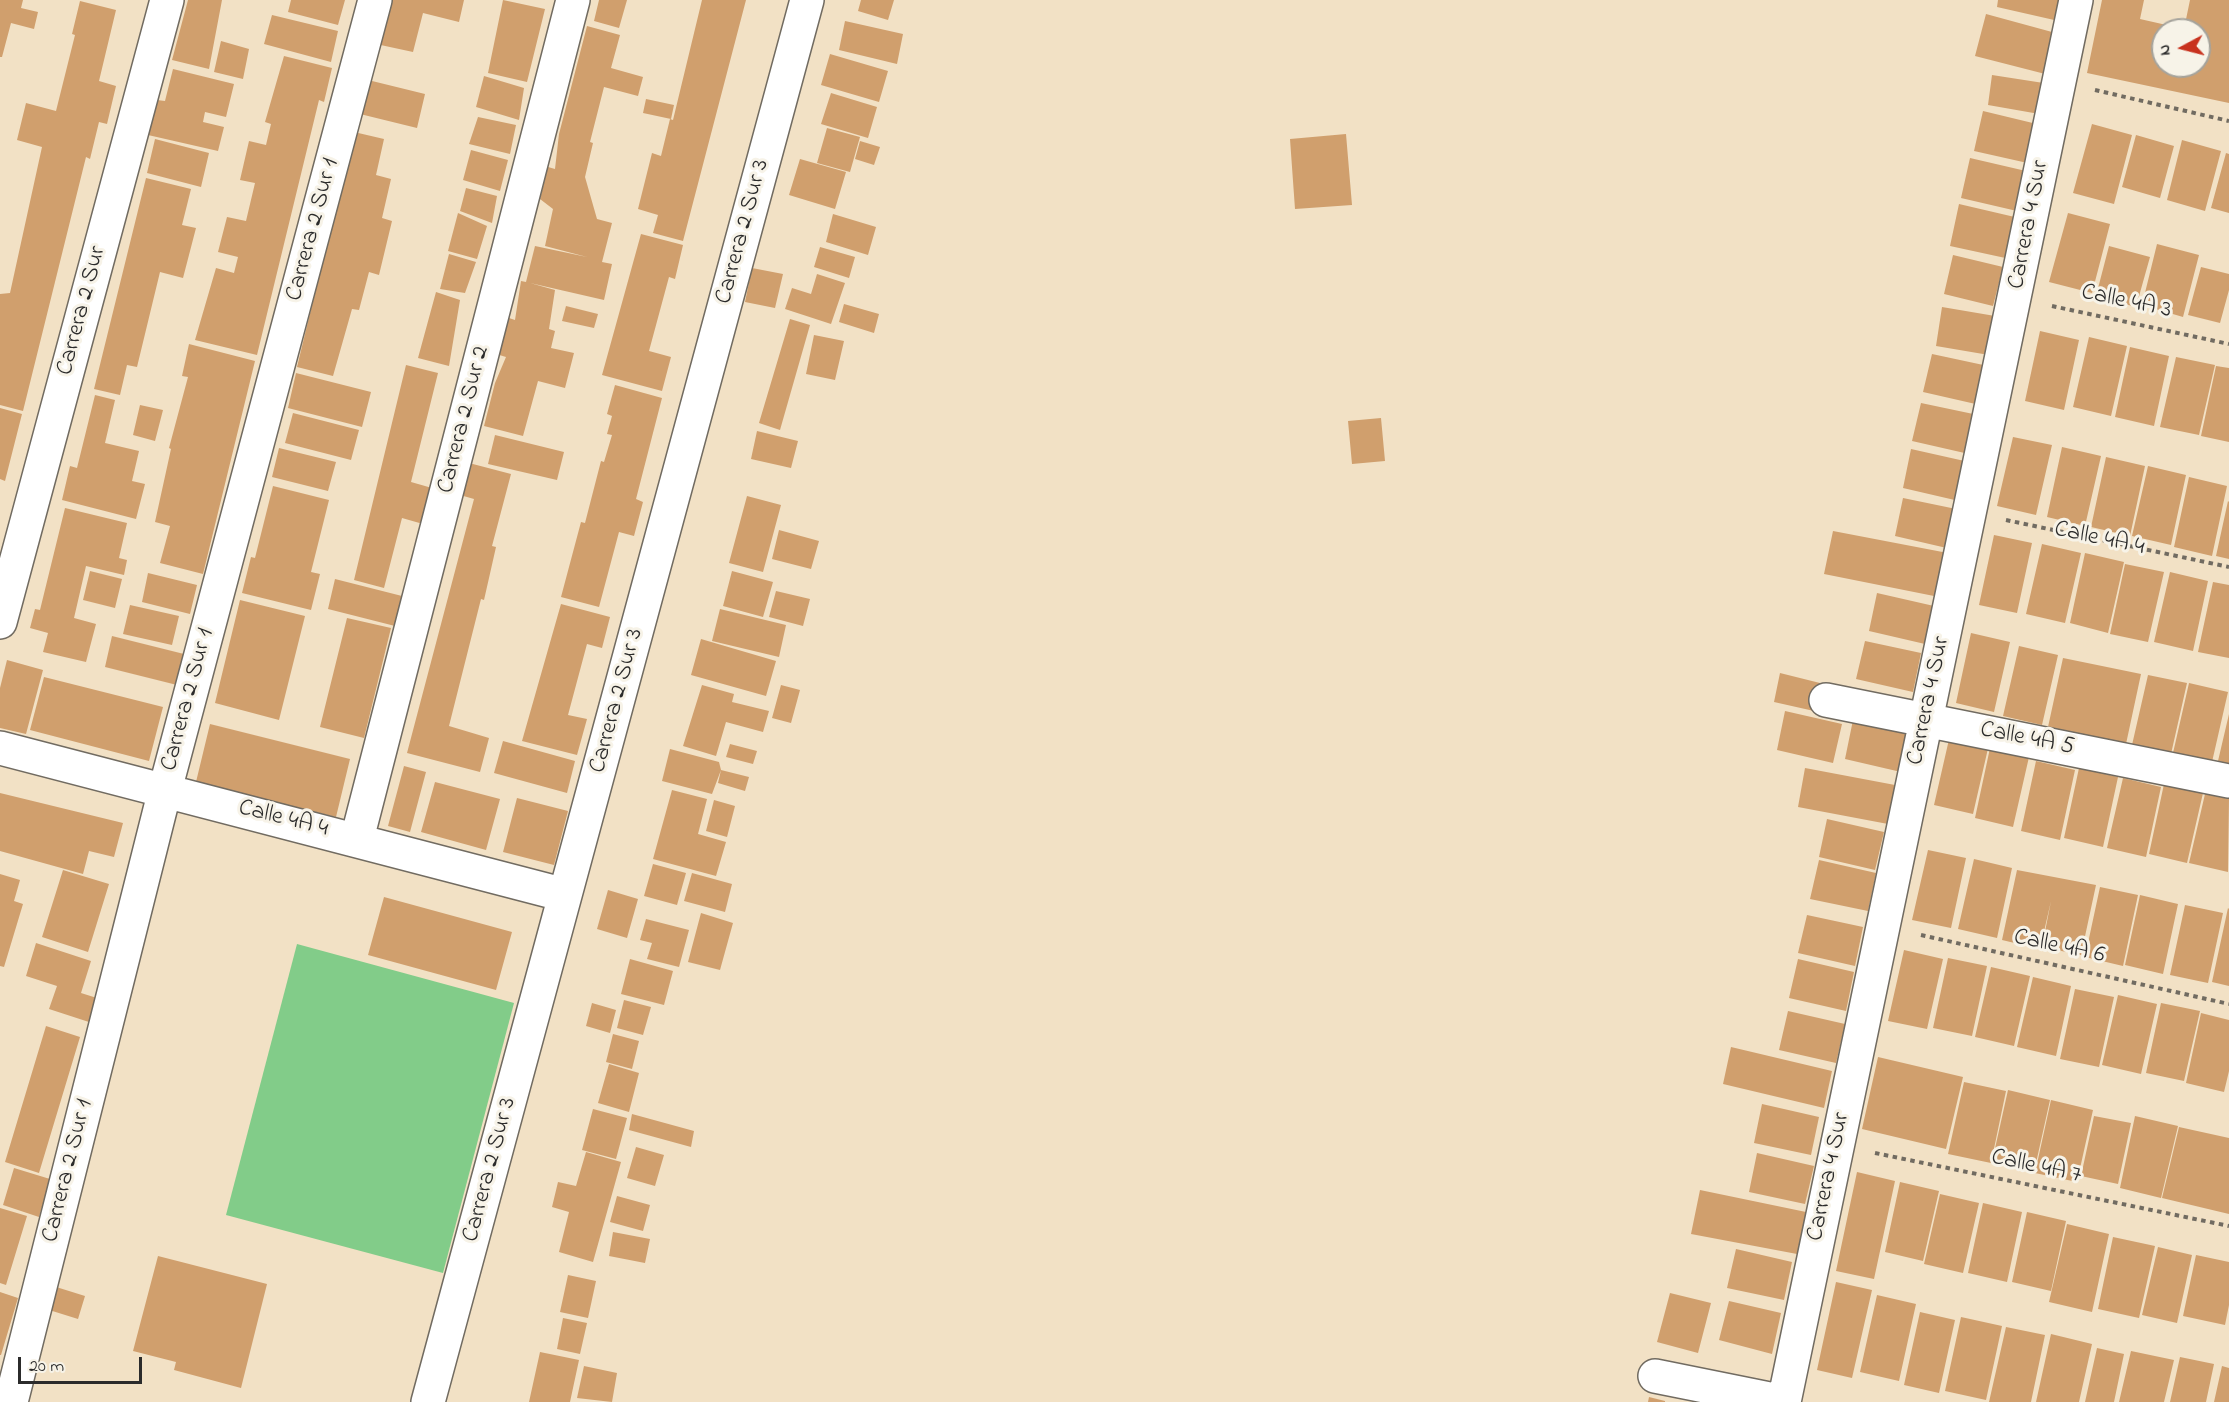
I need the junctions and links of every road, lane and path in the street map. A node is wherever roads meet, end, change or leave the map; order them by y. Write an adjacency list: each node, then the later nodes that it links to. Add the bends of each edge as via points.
1 (166, 0): 12 (street, Carrera 2 Sur)
2 (375, 0): 17 (street, Carrera 2 Sur 1)
3 (573, 0): 18 (street, Carrera 2 Sur 2)
4 (807, 0): 19 (street, Carrera 2 Sur 3)
5 (2076, 0): 6 (street, Carrera 4 Sur)
6 (2059, 82): 7 (path); 8 (street, Carrera 4 Sur)
7 (2229, 121)
8 (2016, 299): 9 (path, Calle 4A 3); 10 (street, Carrera 4 Sur)
9 (2229, 344)
10 (1970, 512): 11 (path, Calle 4A 4); 14 (street, Carrera 4 Sur)
11 (2229, 567)
12 (0, 622)
13 (1826, 700): 14 (street, Calle 4A 5)
14 (1926, 720): 16 (street, Calle 4A 5); 20 (street, Carrera 4 Sur)
15 (0, 748): 17 (street, Calle 4A 4)
16 (2229, 781)
17 (165, 790): 18 (street, Calle 4A 4); 26 (street, Carrera 2 Sur 1)
18 (357, 839): 19 (street, Calle 4A 4)
19 (565, 895): 27 (street, Carrera 2 Sur 3)
20 (1882, 927): 21 (path, Calle 4A 6); 22 (street, Carrera 4 Sur)
21 (2229, 1004)
22 (1836, 1145): 23 (path, Calle 4A 7); 28 (street, Carrera 4 Sur)
23 (2229, 1226)
24 (1655, 1376): 28 (street)
25 (0, 1400): 26 (street)
26 (9, 1402)
27 (428, 1402)
28 (1784, 1402)

